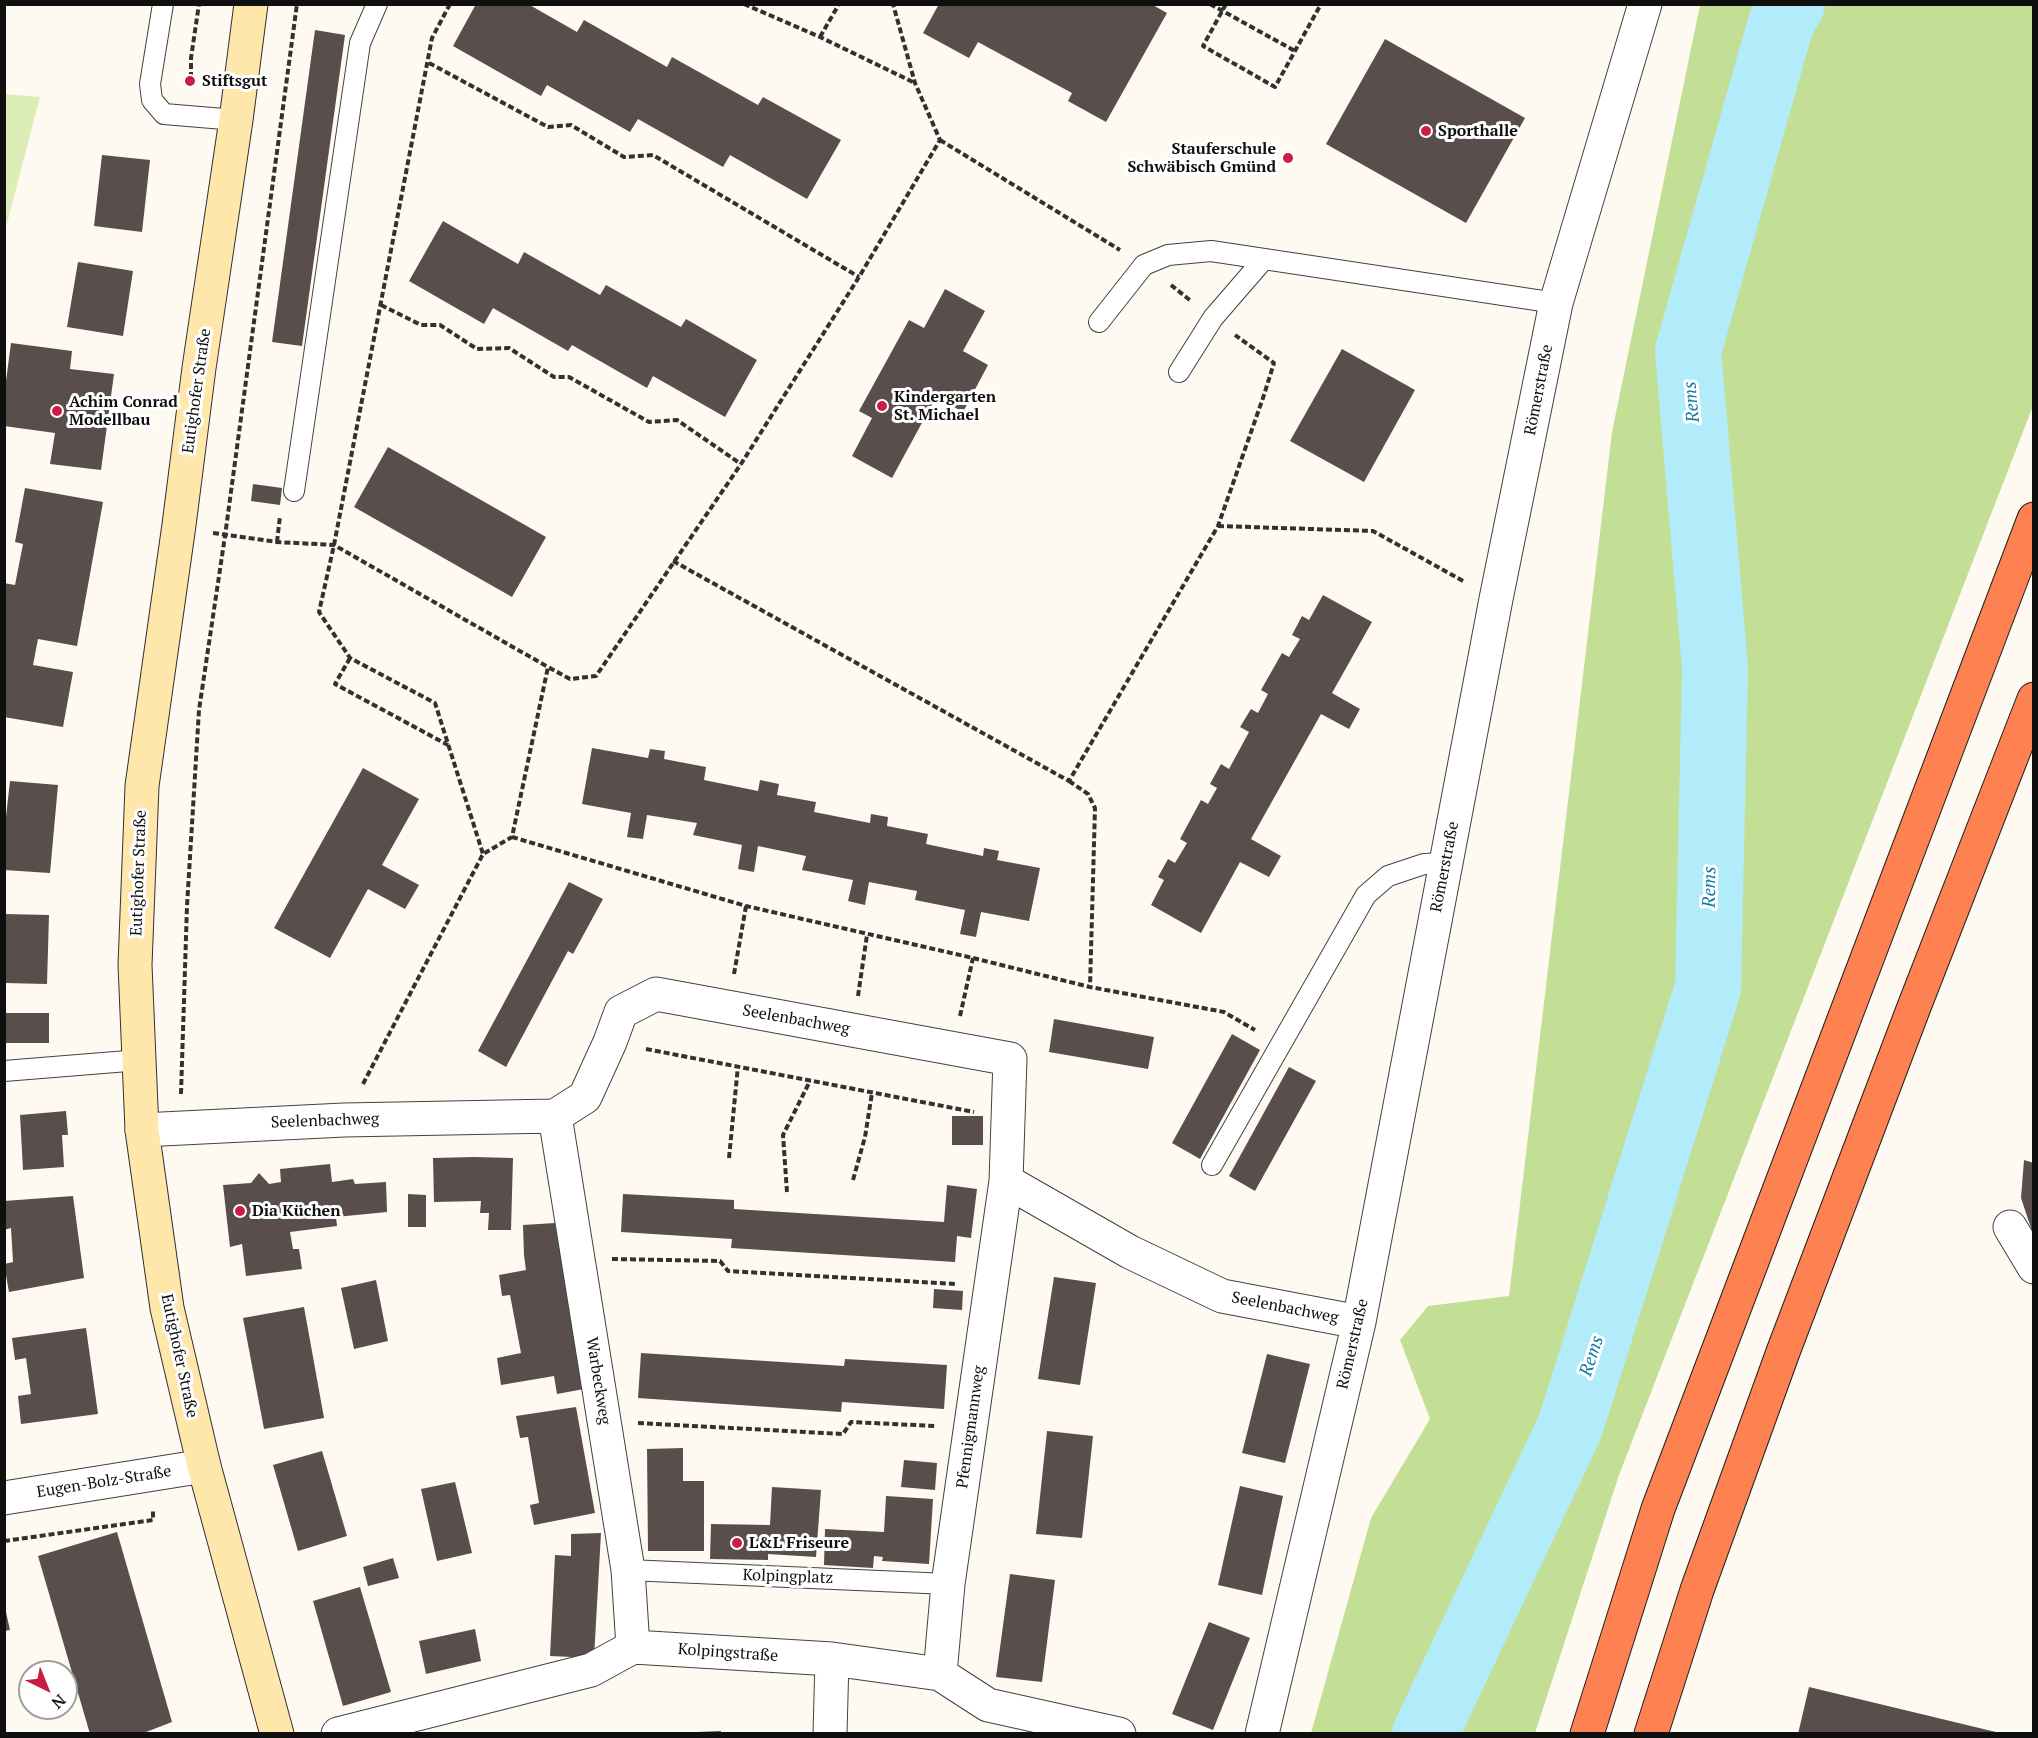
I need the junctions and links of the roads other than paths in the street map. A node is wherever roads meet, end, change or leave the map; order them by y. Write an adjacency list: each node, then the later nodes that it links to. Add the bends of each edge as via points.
1 (163, 4): 5 (lane, via 150,84 152,100 164,114)
2 (251, 4): 5 (street, Eutighofer Straße)
3 (377, 4): 10 (lane, via 360,43)
4 (1645, 4): 7 (street, Römerstraße)
5 (236, 120): 14 (street, Eutighofer Straße, via 142,786 135,965)
6 (1264, 259): 7 (lane); 8 (lane, via 1211,251 1168,255 1144,265); 9 (lane, via 1213,318)
7 (1556, 303): 13 (street, Römerstraße)
8 (1099, 322)
9 (1179, 372)
10 (294, 491)
11 (2034, 519): 35 (highway, via 1658,1509)
12 (2034, 699): 36 (highway, via 1783,1352 1697,1590)
13 (1446, 863): 18 (lane, via 1424,864 1388,876 1366,895); 22 (street, Römerstraße)
14 (140, 1060): 15 (lane); 17 (street, Eutighofer Straße)
15 (4, 1071)
16 (555, 1116): 17 (street, Seelenbachweg, via 344,1120); 19 (street, Seelenbachweg, via 585,1097 621,1012 656,993 1010,1059); 25 (street, Warbeckweg)
17 (142, 1130): 23 (street, Eutighofer Straße, via 167,1308)
18 (1212, 1166)
19 (1006, 1181): 22 (street, Seelenbachweg, via 1130,1252 1222,1296); 26 (street, Pfennigmannweg)
20 (2010, 1227): 21 (street)
21 (2034, 1267)
22 (1359, 1322): 34 (street, Römerstraße)
23 (204, 1466): 24 (street, Eugen-Bolz-Straße); 30 (street, Eutighofer Straße)
24 (4, 1498)
25 (628, 1570): 26 (lane, Kolpingplatz); 27 (street, Warbeckweg)
26 (948, 1584): 29 (street, Pfennigmannweg)
27 (633, 1647): 28 (street, Kolpingstraße); 31 (street, via 591,1670)
28 (832, 1659): 29 (street, Kolpingstraße); 32 (street)
29 (940, 1674): 33 (street, Kolpingstraße, via 988,1705)
30 (278, 1734)
31 (338, 1734)
32 (830, 1734)
33 (1119, 1734)
34 (1262, 1734)
35 (1587, 1734)
36 (1651, 1734)

